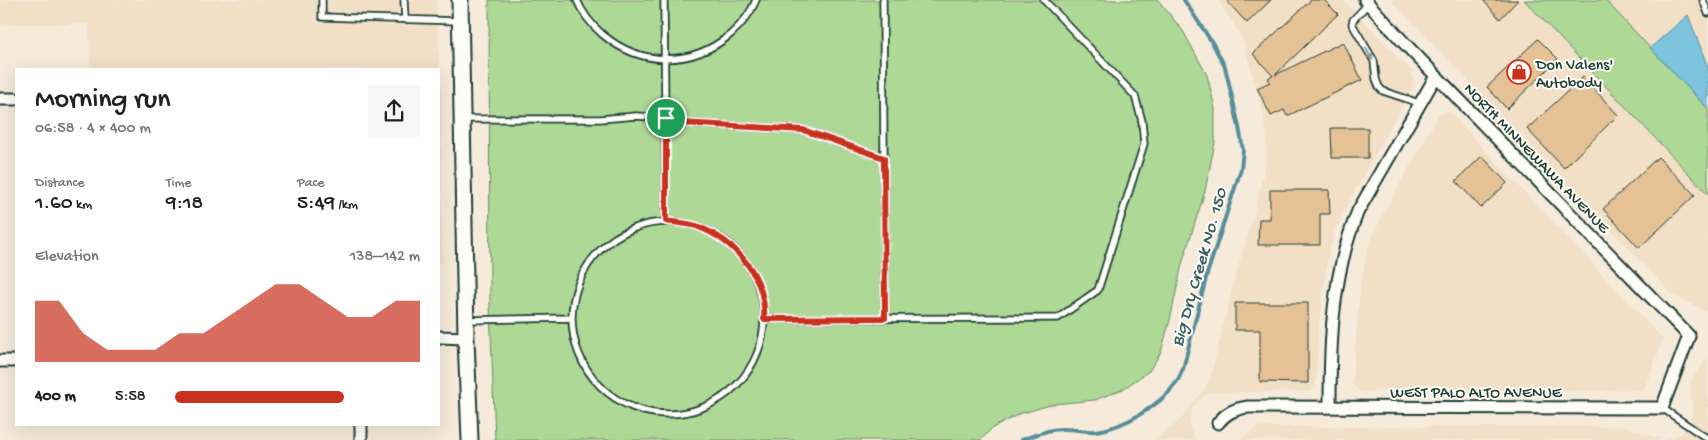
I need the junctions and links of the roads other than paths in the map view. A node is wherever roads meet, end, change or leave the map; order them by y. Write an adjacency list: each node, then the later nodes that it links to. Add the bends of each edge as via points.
1 (322, 0): 12 (lane, via 322,18)
2 (404, 0): 12 (lane)
3 (460, 0): 13 (main road)
4 (577, 0): 14 (lane, via 593,26 614,44 638,55)
5 (664, 0): 14 (lane)
6 (756, 0): 14 (lane, via 740,26 718,44 693,56)
7 (883, 0): 21 (lane)
8 (1044, 0): 24 (lane, via 1135,96 1142,121 1144,144 1098,290 1058,318)
9 (1704, 0): 11 (lane)
10 (1366, 2): 15 (street, NORTH MINNEWAWA AVENUE); 18 (lane, one-way to 18, via 1352,24 1374,61 1379,87)
11 (1708, 12)
12 (405, 19): 13 (lane)
13 (460, 21): 20 (main road)
14 (665, 59): 19 (lane)
15 (1436, 76): 18 (street); 32 (street, NORTH MINNEWAWA AVENUE, via 1689,336)
16 (0, 99): 17 (street)
17 (15, 99)
18 (1419, 103): 31 (street, via 1358,210 1342,255 1330,346)
19 (666, 118): 20 (lane); 21 (lane, via 681,123 803,130); 22 (lane)
20 (463, 119): 26 (main road)
21 (884, 158): 24 (lane)
22 (666, 221): 23 (lane, via 640,225 616,236 596,252 582,274 573,298); 25 (lane, via 695,225 721,238 743,257 758,282)
23 (571, 318): 25 (lane, via 576,349 587,372 605,392 627,405 652,413 681,414 709,405 733,389 751,366 762,339); 26 (lane)
24 (885, 318): 25 (lane)
25 (764, 319)
26 (466, 320): 28 (main road)
27 (440, 337): 28 (street)
28 (466, 338): 37 (main road)
29 (0, 362): 30 (street)
30 (15, 362)
31 (1330, 407): 32 (street, WEST PALO ALTO AVENUE); 33 (street, WEST PALO ALTO AVENUE, via 1237,408)
32 (1662, 408): 35 (lane)
33 (1218, 423)
34 (361, 426): 36 (street)
35 (1708, 439)
36 (361, 440)
37 (470, 440)

